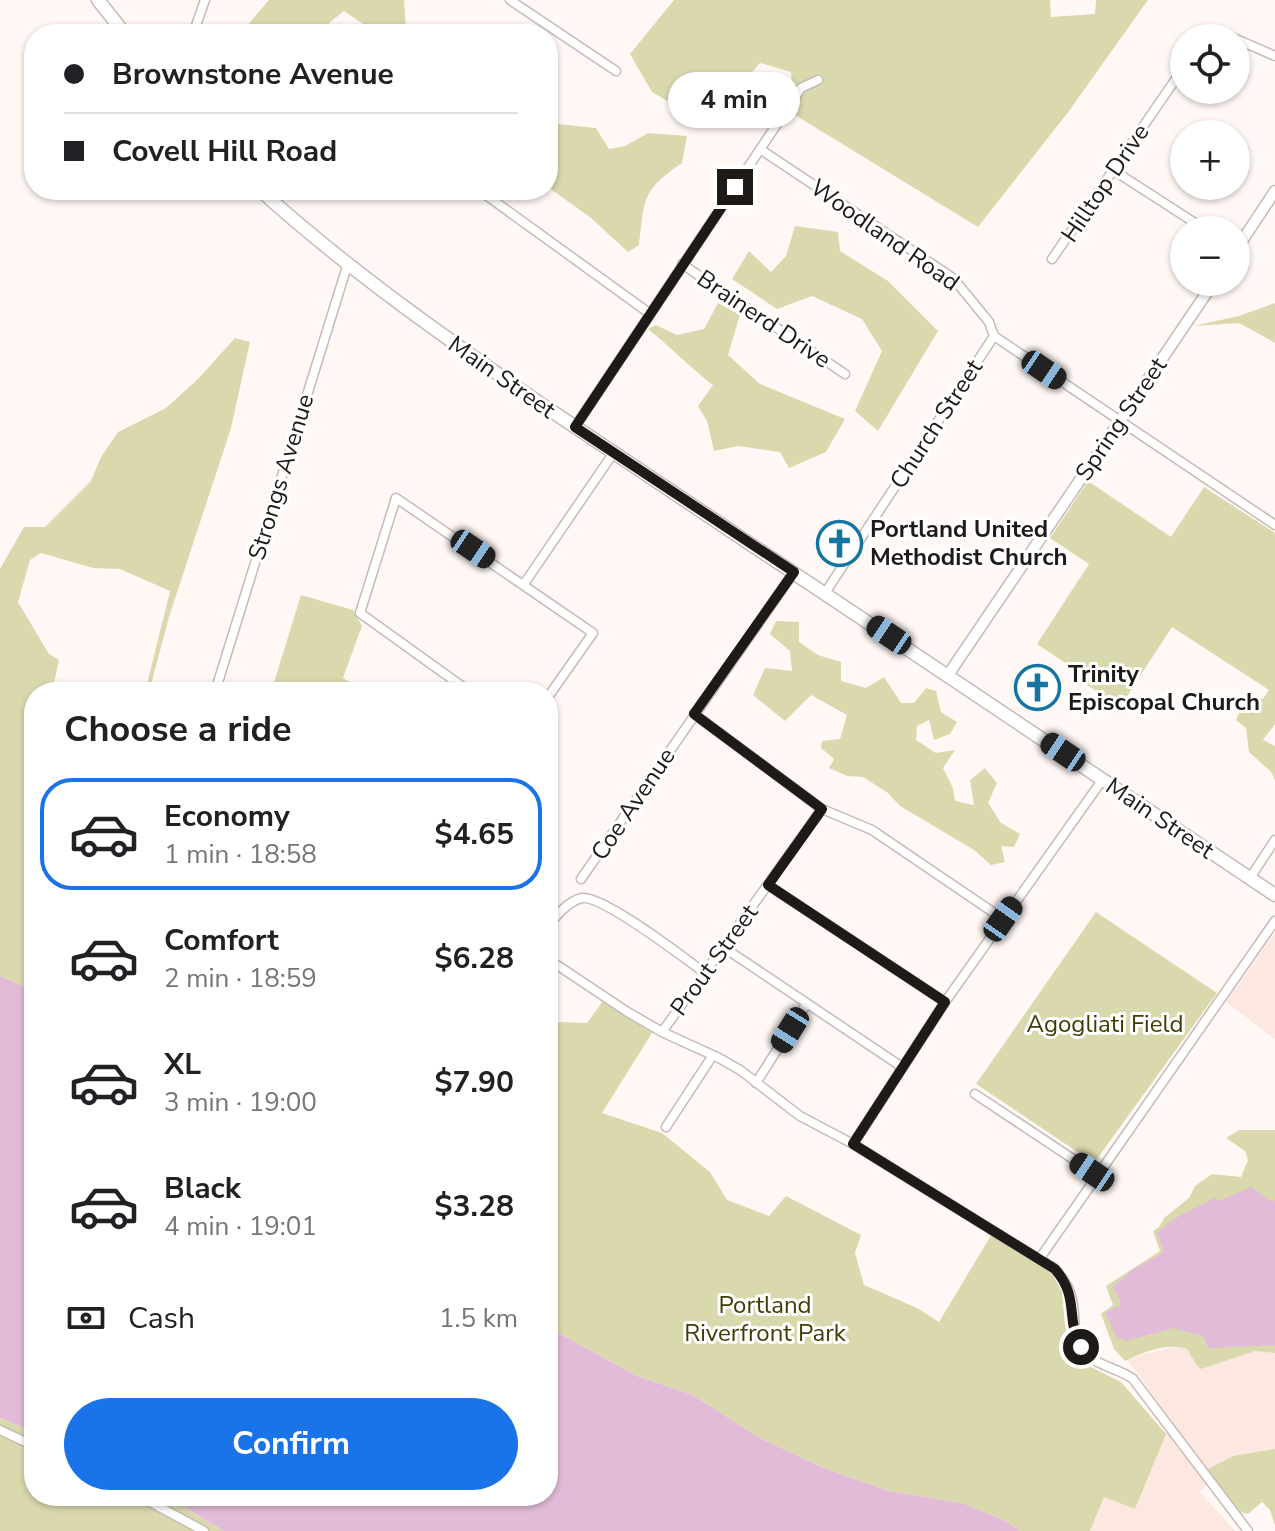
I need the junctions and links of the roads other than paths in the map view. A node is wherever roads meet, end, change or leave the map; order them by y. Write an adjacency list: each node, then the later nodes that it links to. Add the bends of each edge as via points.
1 (98, 0): 4 (main road)
2 (205, 0): 5 (street)
3 (510, 0): 6 (street)
4 (117, 24)
5 (197, 24)
6 (546, 24)
7 (558, 32): 10 (street)
8 (1250, 45): 9 (street)
9 (1275, 56)
10 (616, 71)
11 (818, 80): 13 (street, via 801,88)
12 (1170, 87): 14 (street, Hilltop Drive)
13 (760, 149): 22 (street); 25 (street, Woodland Road, via 953,278)
14 (1113, 170): 18 (street); 20 (street, Hilltop Drive)
15 (1275, 191): 19 (street)
16 (272, 200): 21 (main road, Main Street)
17 (493, 200): 24 (street)
18 (1184, 216)
19 (1250, 228)
20 (1052, 259)
21 (348, 263): 28 (main road, Main Street); 35 (street, Strongs Avenue)
22 (682, 264): 24 (street); 26 (street, Brainerd Drive)
23 (1204, 296): 27 (street, Spring Street)
24 (649, 313): 28 (street)
25 (994, 336): 27 (street); 33 (street, Church Street)
26 (845, 374)
27 (1119, 421): 30 (street); 34 (street, Spring Street)
28 (575, 427): 29 (main road, Main Street)
29 (614, 452): 31 (main road, Main Street); 32 (street)
30 (1275, 525)
31 (794, 572): 33 (main road, Main Street); 38 (street, Coe Avenue)
32 (524, 584): 36 (street, via 396,498 360,613); 37 (street, via 593,633)
33 (825, 593): 34 (main road, Main Street)
34 (948, 675): 39 (main road, Main Street)
35 (218, 682)
36 (456, 682)
37 (558, 683)
38 (694, 714): 40 (street); 43 (street, Coe Avenue)
39 (1103, 779): 42 (main road, Main Street); 47 (street)
40 (822, 809): 44 (street, Prout Street); 47 (street, via 872,830)
41 (1275, 840): 42 (street)
42 (1250, 878): 45 (main road, Main Street)
43 (581, 879)
44 (768, 885): 49 (street, Prout Street); 52 (street)
45 (1275, 895)
46 (558, 916): 51 (street, via 582,898 596,901)
47 (1003, 919): 52 (street)
48 (1275, 921): 61 (street)
49 (723, 947): 51 (street, Prout Street); 53 (street)
50 (558, 965): 54 (street)
51 (705, 973): 54 (street, Prout Street)
52 (945, 1002): 56 (street)
53 (807, 1003): 56 (street); 57 (street)
54 (662, 1032): 55 (street)
55 (713, 1055): 57 (street); 59 (street)
56 (902, 1067): 60 (street)
57 (756, 1083): 60 (street, via 800,1116)
58 (975, 1094): 61 (street)
59 (666, 1127)
60 (853, 1144): 62 (street)
61 (1097, 1175): 62 (street)
62 (1040, 1258): 67 (street, via 1069,1289 1081,1347 1096,1362 1133,1379)
63 (0, 1430): 64 (street)
64 (24, 1441)
65 (158, 1506): 66 (street)
66 (204, 1531)
67 (1248, 1531)

